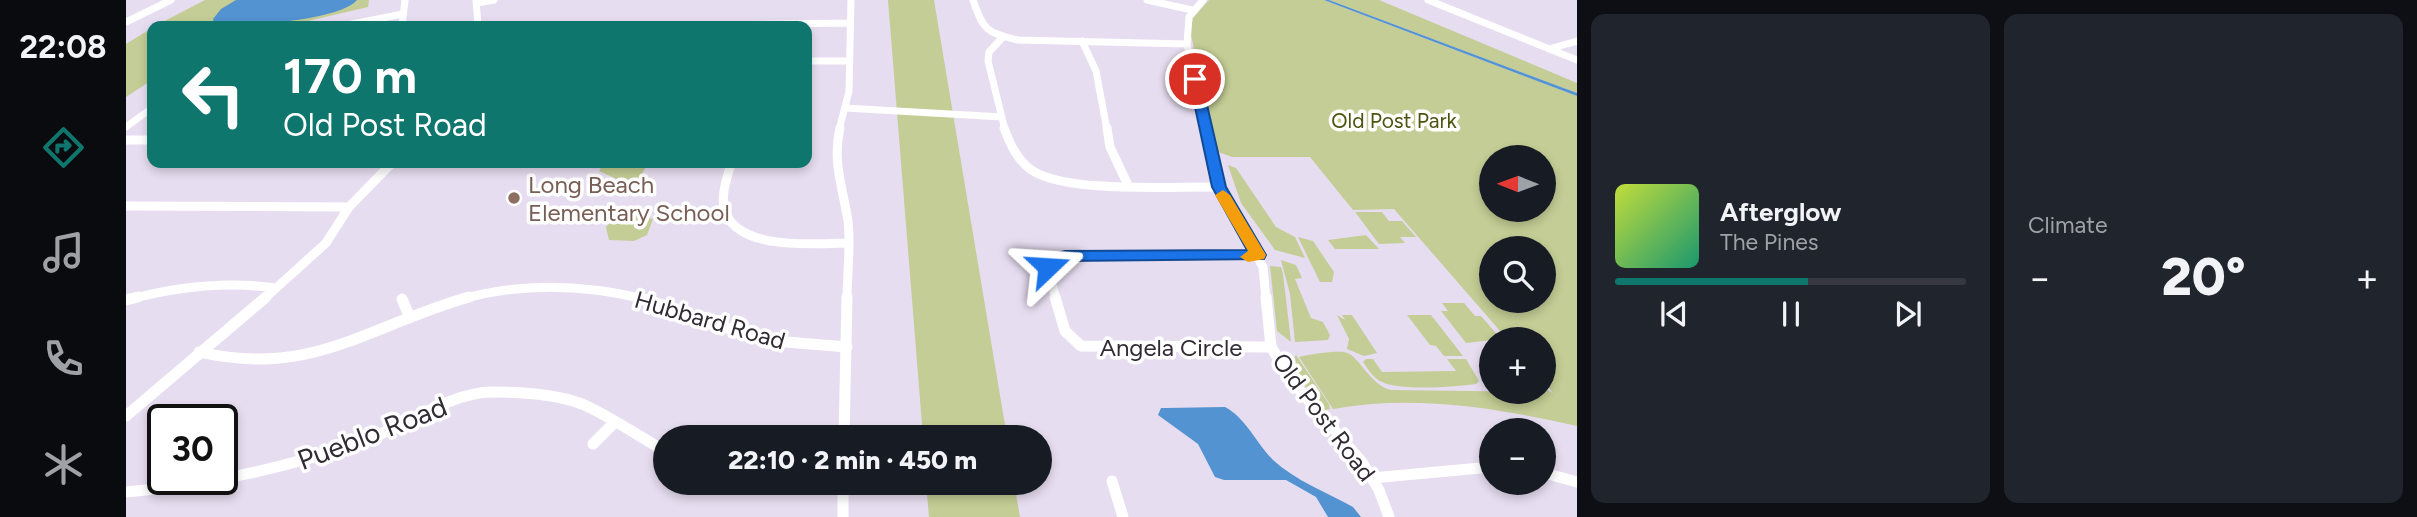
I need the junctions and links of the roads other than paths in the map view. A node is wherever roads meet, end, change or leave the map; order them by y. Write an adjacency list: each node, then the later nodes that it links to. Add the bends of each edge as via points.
1 (171, 0): 15 (street)
2 (405, 0): 11 (street)
3 (494, 0): 9 (street)
4 (850, 0): 16 (street)
5 (973, 0): 18 (street, via 982,26)
6 (1147, 0): 10 (street)
7 (1203, 0): 10 (street)
8 (1428, 0): 22 (street)
9 (476, 1): 14 (street)
10 (1192, 10): 21 (street, Old Post Road)
11 (403, 15): 12 (street); 13 (street)
12 (370, 21)
13 (402, 21)
14 (478, 21)
15 (126, 22)
16 (850, 23): 17 (street); 25 (street)
17 (812, 24)
18 (1003, 37): 19 (street); 28 (street, via 988,57)
19 (1082, 41): 21 (street); 34 (street, via 1096,71 1110,146)
20 (1577, 41): 22 (street)
21 (1186, 44): 35 (street, Old Post Road)
22 (1549, 50): 23 (street)
23 (1577, 60)
24 (812, 61): 25 (street)
25 (850, 61): 26 (street)
26 (845, 108): 28 (street); 38 (street, via 837,130 836,162 846,205)
27 (147, 112): 29 (street)
28 (1002, 117): 34 (street, via 1016,158 1033,177 1074,184)
29 (126, 127)
30 (126, 140): 31 (street)
31 (147, 140)
32 (388, 168): 37 (street)
33 (730, 168): 38 (street, via 723,206 736,227 777,242)
34 (1127, 183): 35 (street)
35 (1219, 187): 39 (street, Old Post Road)
36 (126, 206): 37 (street)
37 (349, 207): 40 (street, via 327,243)
38 (847, 243): 44 (street)
39 (1258, 255): 45 (street, Old Post Road, via 1265,279); 45 (street, Angela Circle, via 1065,256 1052,260 1048,270 1065,331 1081,345)
40 (276, 288): 42 (street, via 200,283); 46 (street)
41 (402, 299): 43 (street)
42 (126, 300)
43 (410, 318): 44 (street, Hubbard Road, via 483,293 553,288 649,300 762,340); 46 (street, Hubbard Road, via 304,356 250,362)
44 (847, 347): 49 (street)
45 (1271, 347): 54 (street, Old Post Road, via 1290,378)
46 (199, 352): 47 (street)
47 (126, 415)
48 (614, 423): 50 (street); 51 (street, Pueblo Road); 57 (street, Pueblo Road, via 581,404 555,398 476,393 301,463 187,487)
49 (844, 425)
50 (593, 444)
51 (653, 444)
52 (1479, 468): 54 (street)
53 (1556, 476): 56 (street)
54 (1372, 478): 61 (street, Old Post Road)
55 (1112, 481): 60 (street)
56 (1577, 482)
57 (126, 492)
58 (843, 495): 59 (street)
59 (843, 517)
60 (1123, 517)
61 (1389, 517)

